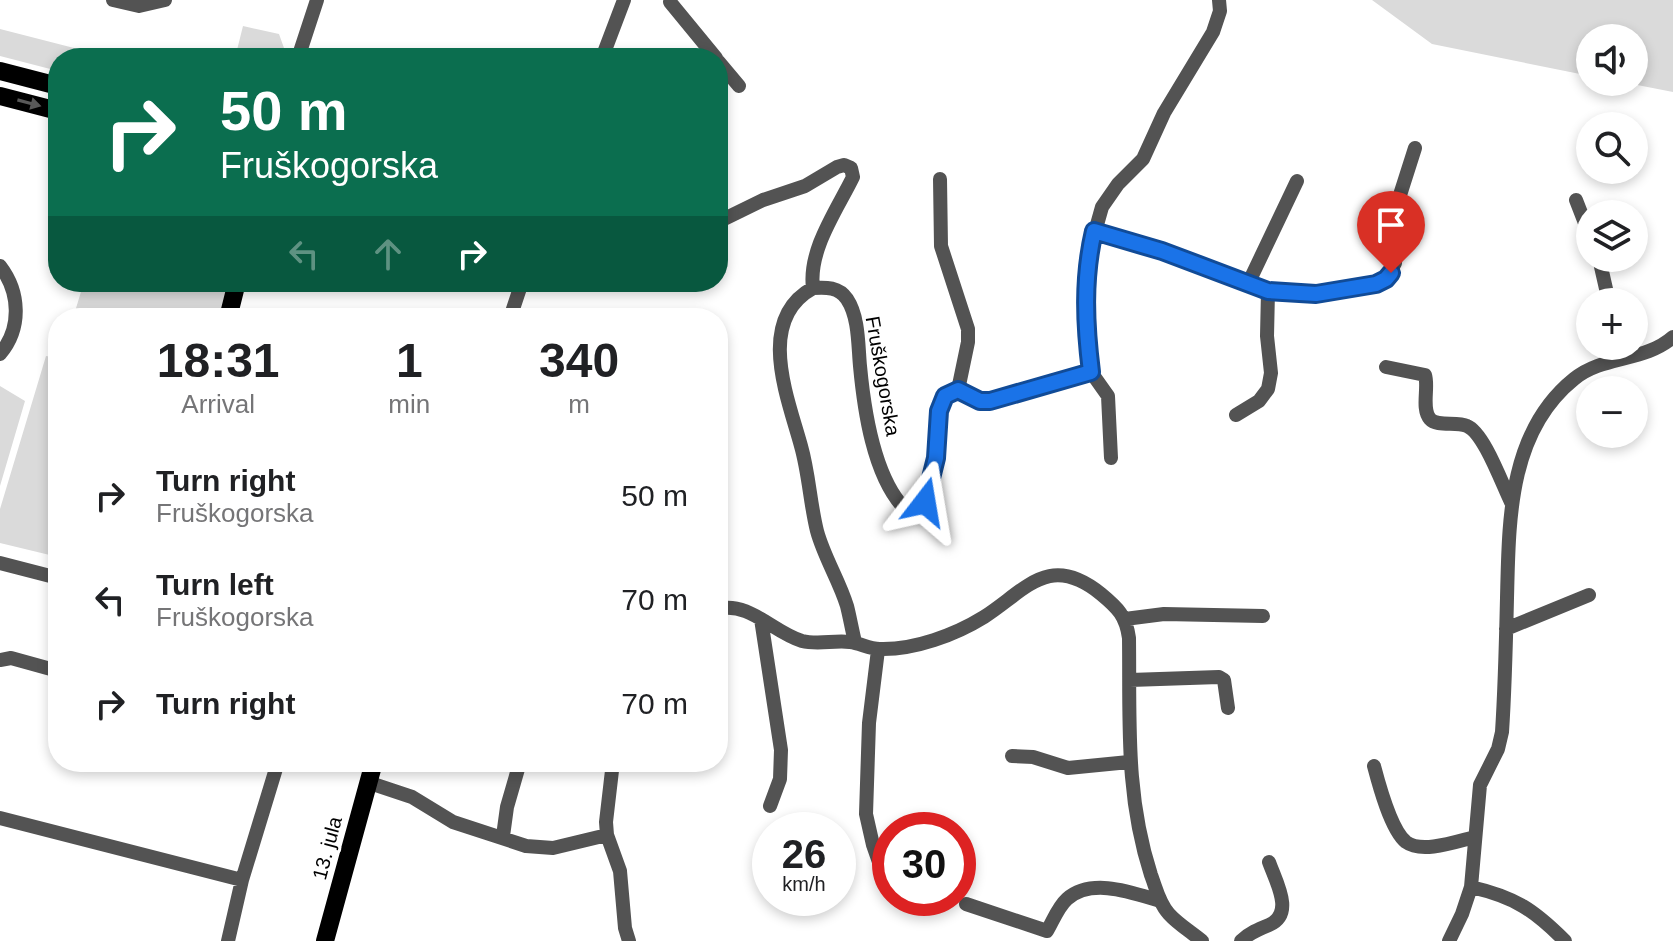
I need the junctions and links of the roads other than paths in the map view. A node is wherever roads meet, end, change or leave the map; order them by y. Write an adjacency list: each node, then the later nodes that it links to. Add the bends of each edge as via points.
1 (113, 0): 2 (street, via 139,6)
2 (164, 0)
3 (317, 0): 7 (street)
4 (624, 0): 8 (street)
5 (1219, 0): 20 (street, via 1213,32 1140,163 1110,194)
6 (670, 1): 9 (street)
7 (301, 48)
8 (606, 48)
9 (708, 48)
10 (0, 71): 12 (main road)
11 (728, 72): 13 (street)
12 (48, 83)
13 (739, 86)
14 (0, 96): 15 (main road, one-way to 15)
15 (48, 108)
16 (1415, 148): 24 (street, via 1400,195 1395,263 1386,279 1316,294)
17 (940, 179): 31 (street, via 941,246 968,329)
18 (1297, 181): 22 (street)
19 (728, 217): 23 (street, via 837,167 851,168 853,177 816,254)
20 (1094, 231): 22 (street); 30 (street, via 1085,311)
21 (0, 266): 27 (street, via 16,304 12,334)
22 (1248, 284): 24 (street)
23 (813, 288): 31 (street, Fruškogorska, via 833,288 848,300 870,434 887,482 904,508 925,502 941,404); 43 (street, via 795,302 787,319 781,339 782,383 802,448 817,531)
24 (1268, 291): 32 (street, via 1268,389)
25 (1673, 337): 26 (street)
26 (1648, 351)
27 (0, 354)
28 (1602, 360): 34 (street, via 1574,378 1541,416 1521,458)
29 (1386, 367): 34 (street, via 1425,375 1430,419 1461,423 1476,432)
30 (1091, 372): 31 (street, via 990,401); 33 (street, via 1108,396)
31 (958, 390)
32 (1236, 415)
33 (1111, 458)
34 (1511, 502): 42 (street)
35 (0, 563): 36 (street)
36 (48, 575)
37 (1589, 595): 42 (street)
38 (728, 609): 40 (street)
39 (1263, 616): 41 (street, via 1164,614)
40 (761, 619): 43 (street, via 800,640); 57 (street, via 781,750 780,779)
41 (1125, 619): 44 (street, via 1091,586 1061,576 1035,580 983,617 929,641); 47 (street)
42 (1506, 629): 61 (street, via 1502,732 1480,785)
43 (855, 642): 44 (street)
44 (878, 650): 62 (street, via 866,814)
45 (0, 660): 46 (street)
46 (48, 668)
47 (1130, 680): 48 (street, via 1219,677); 50 (street)
48 (1228, 708)
49 (1012, 756): 50 (street, via 1068,768)
50 (1129, 762): 66 (street, via 1139,833)
51 (1374, 766): 61 (street, via 1389,815 1406,842 1436,846)
52 (275, 772): 64 (street)
53 (369, 772): 70 (main road, 13. jula)
54 (376, 772): 60 (street, via 453,822)
55 (517, 772): 60 (street)
56 (611, 772): 59 (street)
57 (770, 806)
58 (0, 818): 64 (street)
59 (607, 835): 60 (street, via 553,848 526,846); 71 (street, via 620,871)
60 (503, 836)
61 (1475, 837): 65 (street)
62 (872, 841)
63 (1269, 862): 73 (street, via 1282,915)
64 (242, 880): 69 (street)
65 (1471, 887): 74 (street); 75 (street, via 1514,899)
66 (1160, 901): 68 (street, via 1108,888 1081,891 1068,898); 72 (street)
67 (976, 908): 68 (street)
68 (1047, 936)
69 (228, 941)
70 (325, 941)
71 (629, 941)
72 (1202, 941)
73 (1241, 941)
74 (1449, 941)
75 (1565, 941)

